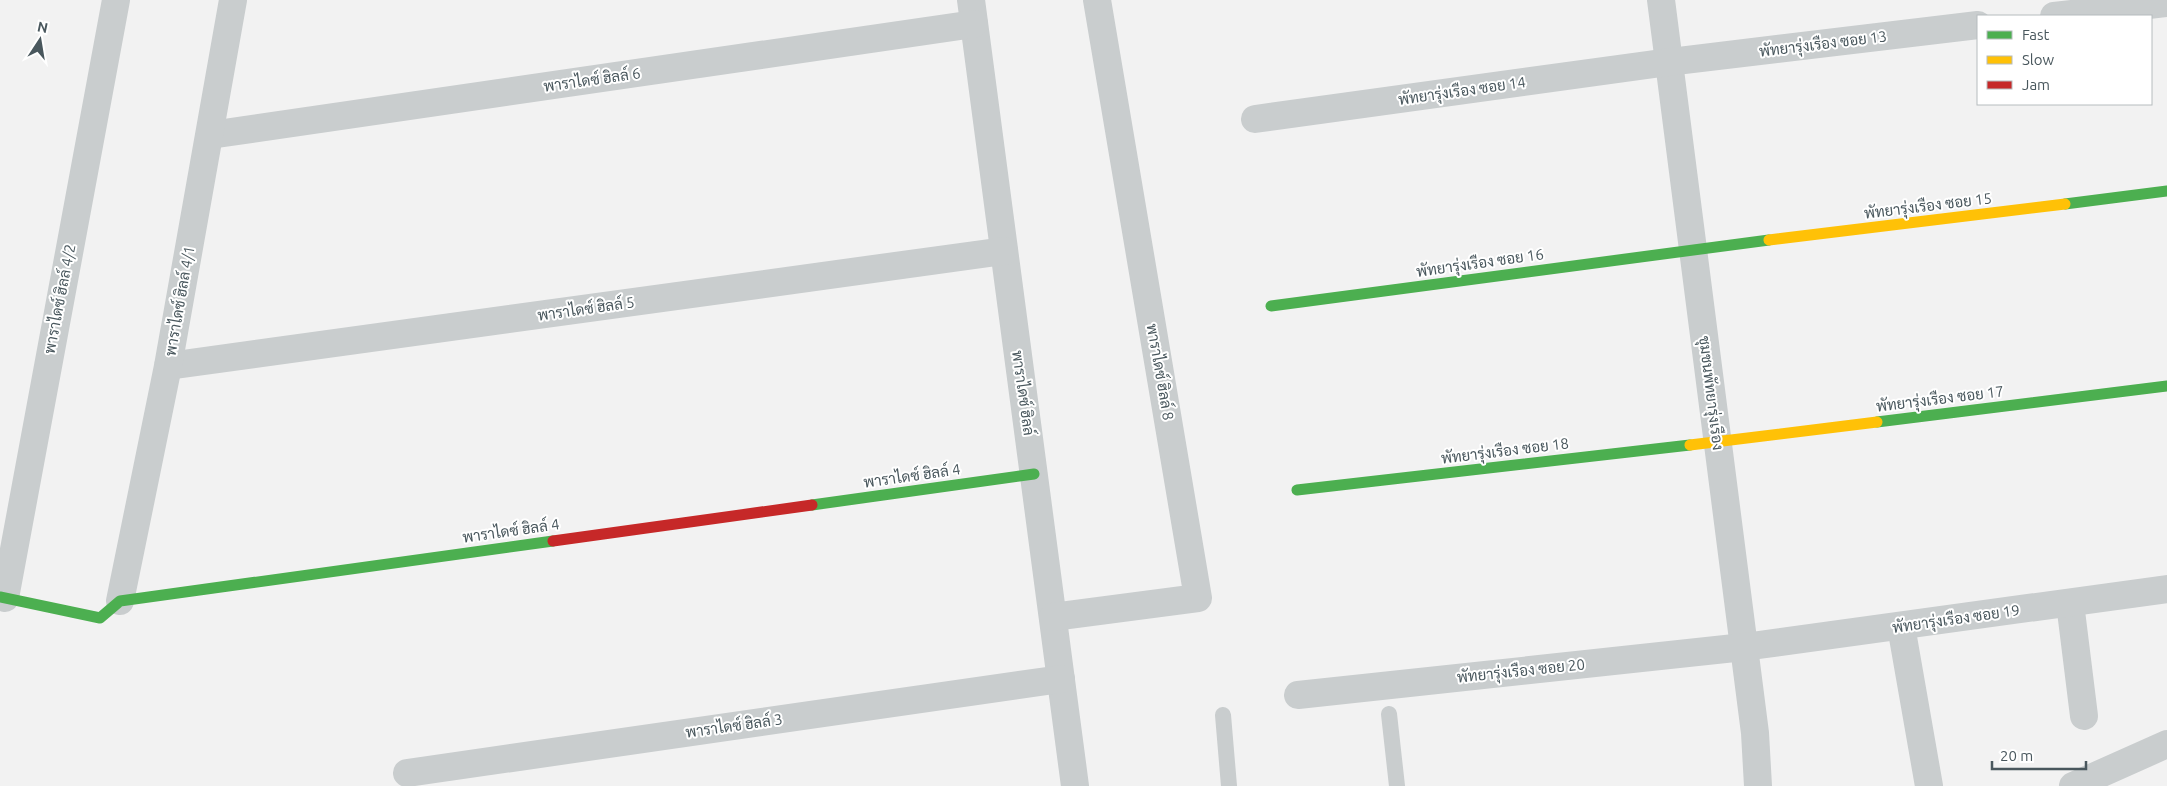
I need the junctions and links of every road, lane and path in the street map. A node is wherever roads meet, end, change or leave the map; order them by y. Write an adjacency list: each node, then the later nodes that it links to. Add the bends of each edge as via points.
1 (116, 0): 22 (street, พาราไดซ์ ฮิลล์ 4/2)
2 (233, 0): 11 (street, พาราไดซ์ ฮิลล์ 4/1)
3 (1097, 0): 25 (street, พาราไดซ์ ฮิลล์ 8, via 1198,598)
4 (1661, 0): 9 (street, ชุมชนพัทยารุ่งเรือง)
5 (2167, 3): 7 (street)
6 (972, 12): 11 (street, พาราไดซ์ ฮิลล์ 6); 14 (street, พาราไดซ์ ฮิลล์)
7 (2063, 15)
8 (1977, 25): 9 (street, พัทยารุ่งเรือง ซอย 13)
9 (1668, 62): 10 (street, พัทยารุ่งเรือง ซอย 14); 13 (street, ชุมชนพัทยารุ่งเรือง)
10 (1255, 119)
11 (210, 135): 16 (street, พาราไดซ์ ฮิลล์ 4/1)
12 (2167, 191): 13 (street, พัทยารุ่งเรือง ซอย 15)
13 (1692, 250): 15 (street, พัทยารุ่งเรือง ซอย 16); 18 (street, ชุมชนพัทยารุ่งเรือง)
14 (1004, 251): 16 (street, พาราไดซ์ ฮิลล์ 5); 19 (street, พาราไดซ์ ฮิลล์)
15 (1271, 306)
16 (168, 366): 23 (street, พาราไดซ์ ฮิลล์ 4/1)
17 (2167, 386): 18 (street, พัทยารุ่งเรือง ซอย 17)
18 (1717, 442): 20 (street, พัทยารุ่งเรือง ซอย 18); 27 (street, ชุมชนพัทยารุ่งเรือง)
19 (1034, 474): 23 (street, พาราไดซ์ ฮิลล์ 4); 25 (street, พาราไดซ์ ฮิลล์)
20 (1297, 490)
21 (2167, 589): 24 (street, พัทยารุ่งเรือง ซอย 19)
22 (2, 598): 23 (street, via 100,618)
23 (120, 601)
24 (2070, 603): 26 (street, พัทยารุ่งเรือง ซอย 19); 32 (street)
25 (1053, 617): 28 (street, พาราไดซ์ ฮิลล์)
26 (1902, 626): 27 (street, พัทยารุ่งเรือง ซอย 19); 39 (street)
27 (1744, 647): 29 (street, พัทยารุ่งเรือง ซอย 20); 38 (street, ชุมชนพัทยารุ่งเรือง)
28 (1061, 679): 34 (street, พาราไดซ์ ฮิลล์ 3); 35 (street, พาราไดซ์ ฮิลล์)
29 (1298, 695)
30 (1389, 714): 37 (lane)
31 (1223, 715): 36 (lane)
32 (2084, 716)
33 (2167, 744): 40 (street)
34 (407, 773)
35 (1075, 786)
36 (1229, 786)
37 (1397, 786)
38 (1758, 786)
39 (1929, 786)
40 (2073, 786)

